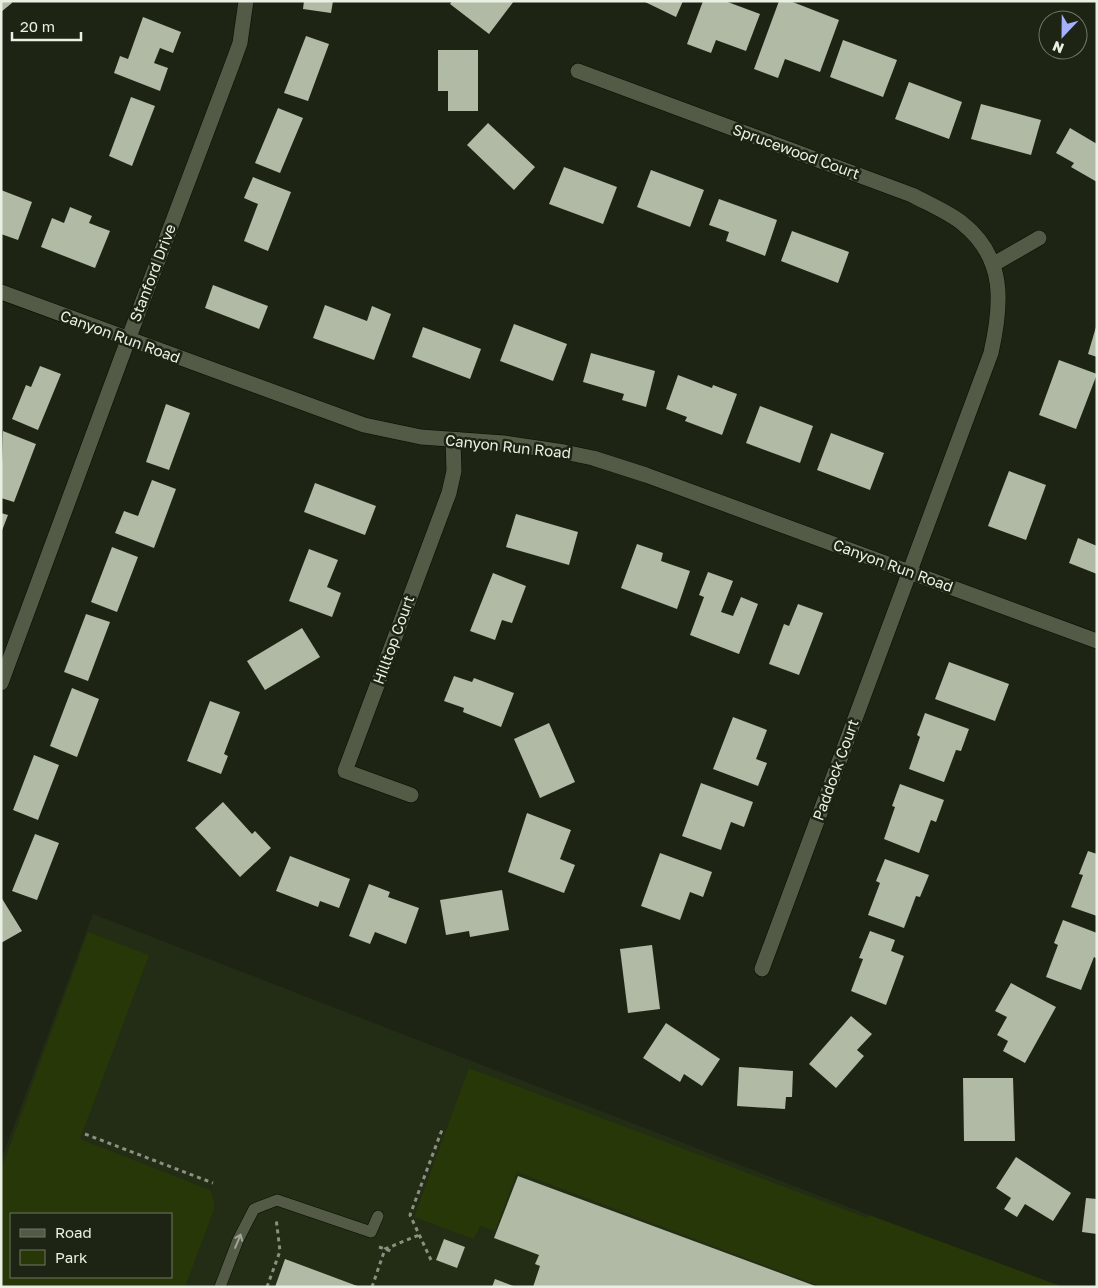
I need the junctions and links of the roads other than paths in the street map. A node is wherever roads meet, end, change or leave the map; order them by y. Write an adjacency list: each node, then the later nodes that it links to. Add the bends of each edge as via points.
1 (246, 1): 6 (street, Stanford Drive, via 240,43)
2 (578, 71): 4 (street, Sprucewood Court, via 912,195 962,223 974,234)
3 (1039, 238): 4 (street)
4 (994, 264): 8 (street, Sprucewood Court, via 999,283 999,308 992,353)
5 (1, 292): 6 (street, Canyon Run Road)
6 (128, 340): 7 (street, Canyon Run Road, via 364,426); 10 (street, Stanford Drive)
7 (453, 441): 8 (street, Canyon Run Road, via 504,443 592,458); 11 (street, Hilltop Court, via 454,471 449,493 346,771)
8 (909, 572): 9 (street, Canyon Run Road); 12 (street, Paddock Court)
9 (1097, 641)
10 (1, 683)
11 (411, 795)
12 (762, 969)
13 (378, 1216): 14 (lane, one-way to 13, via 254,1209 277,1200 371,1232)
14 (220, 1287)

